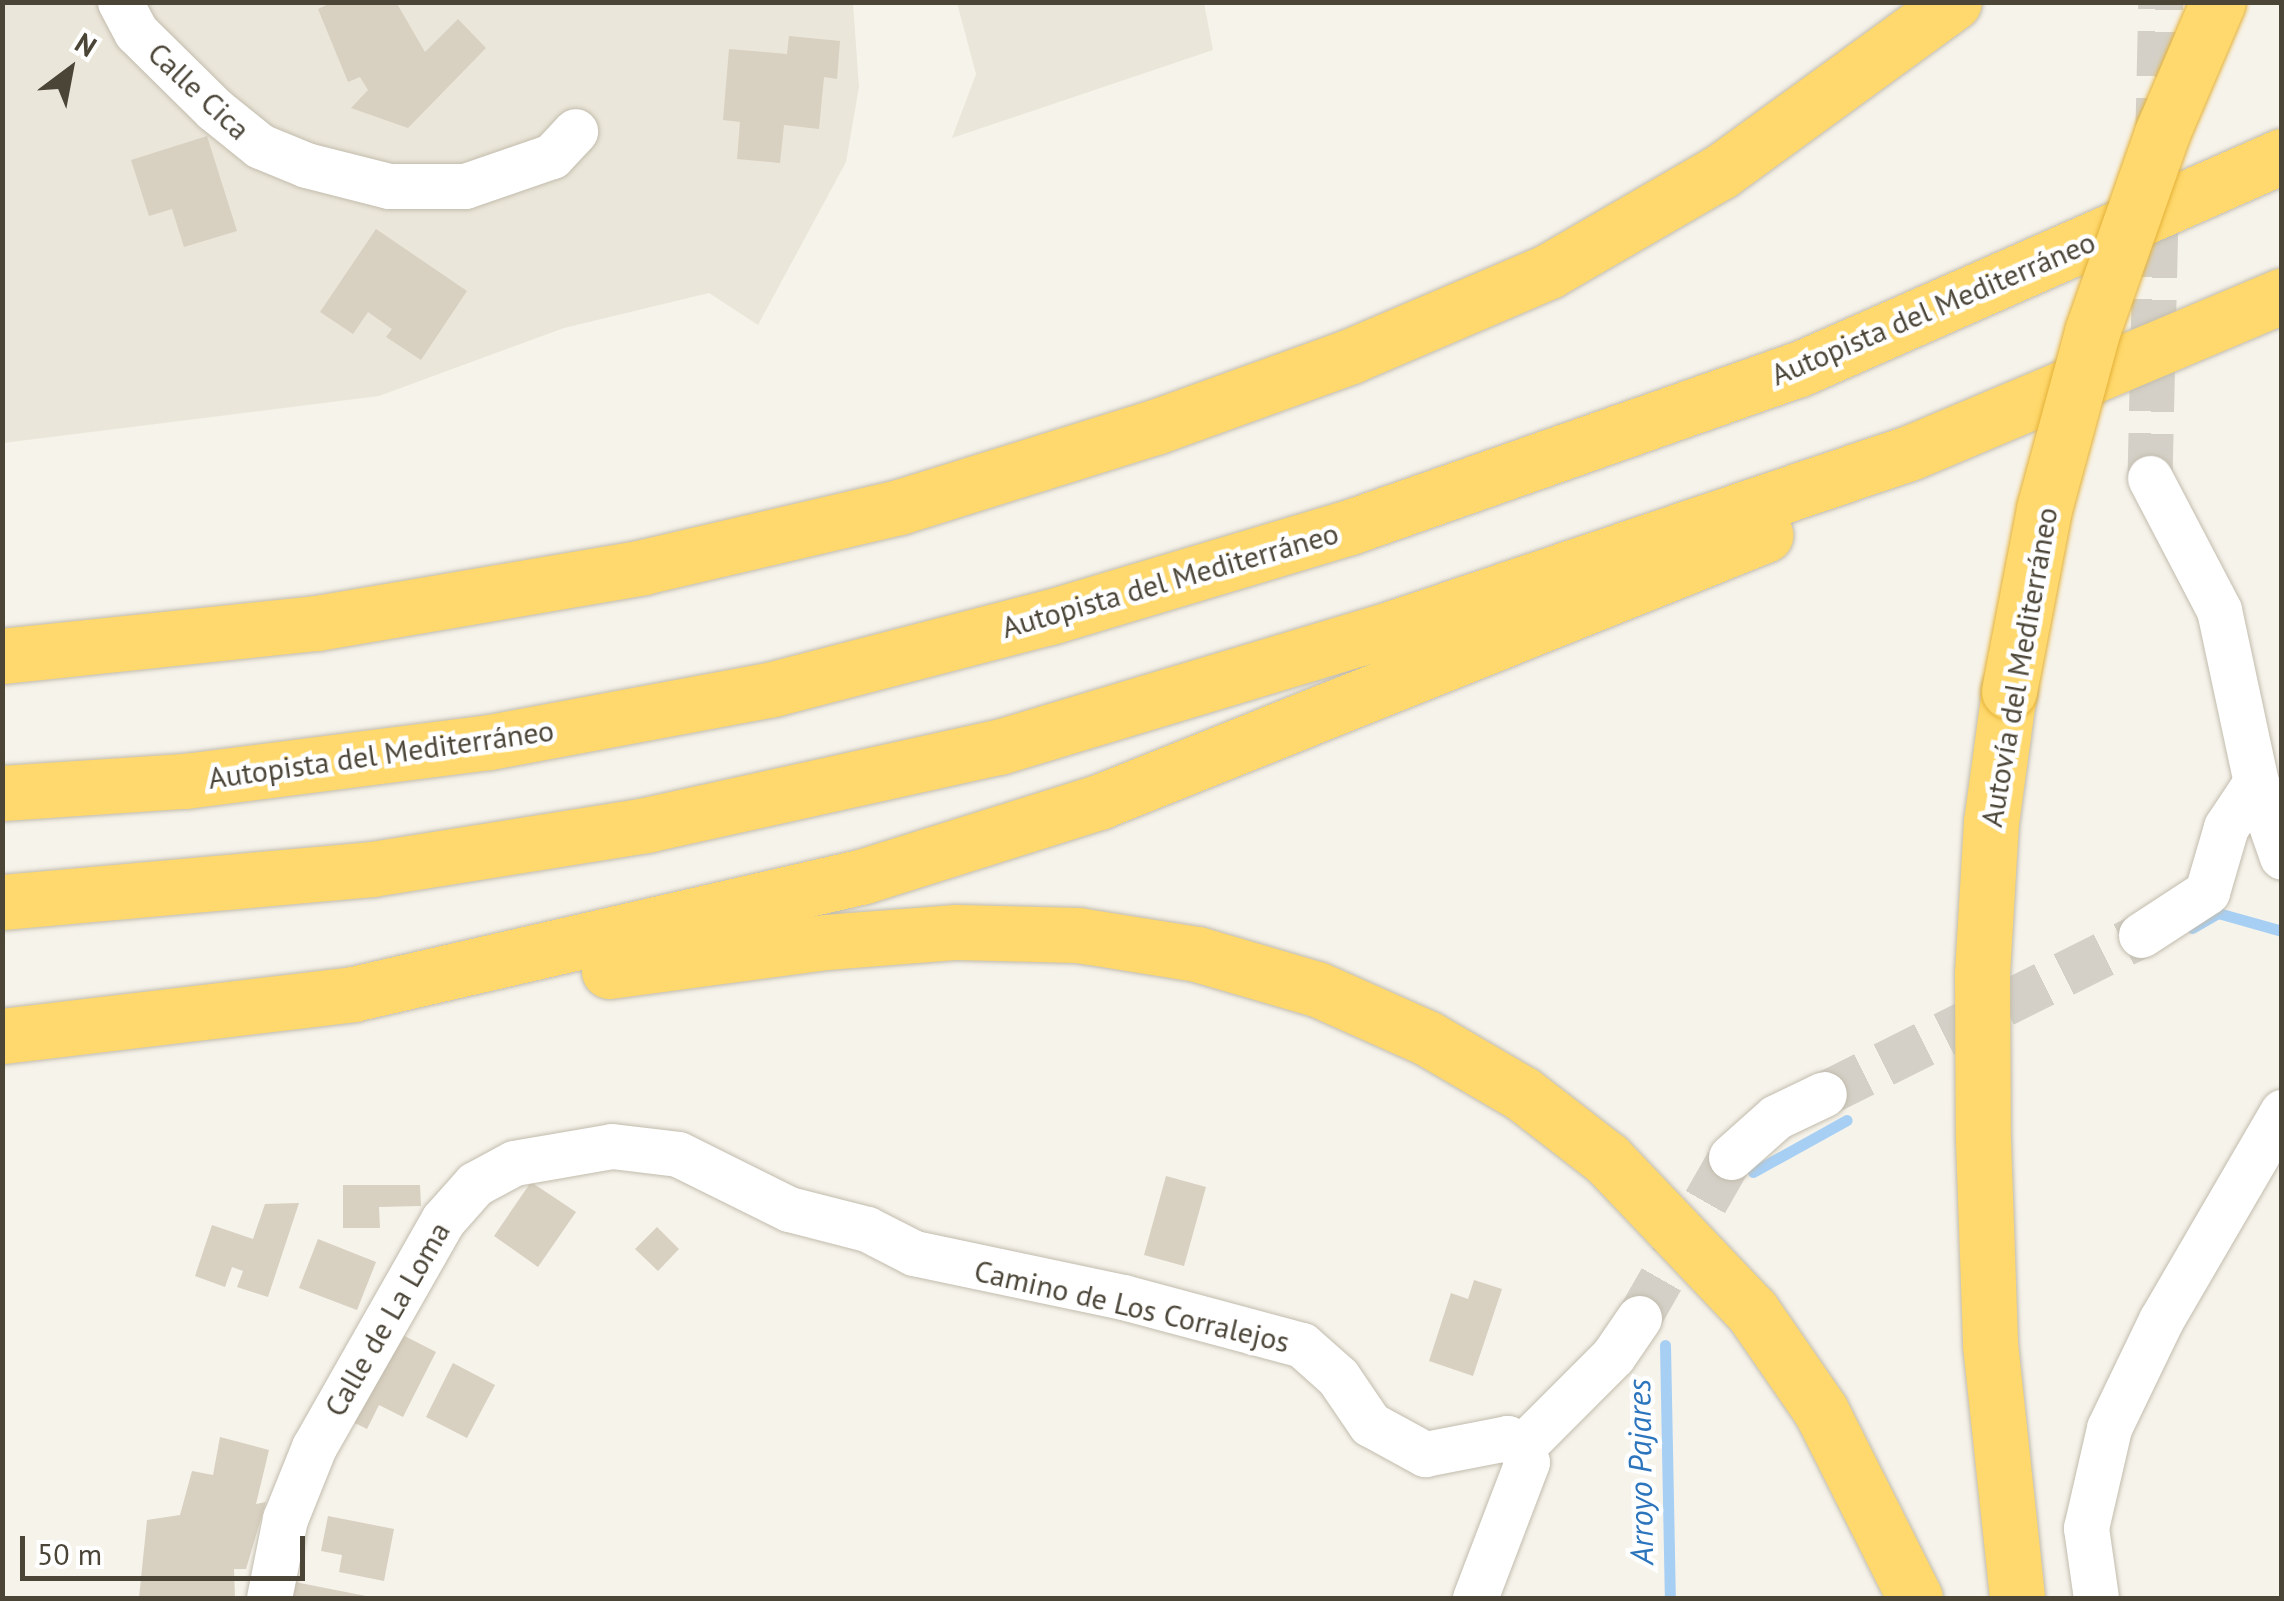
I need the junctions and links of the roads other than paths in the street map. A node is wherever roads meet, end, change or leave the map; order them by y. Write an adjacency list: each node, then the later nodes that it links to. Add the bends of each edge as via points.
1 (120, 2): 4 (street, Calle Cica, via 136,32 214,109 260,146 306,166 389,186 464,186 552,156)
2 (1954, 2): 9 (highway, via 1720,172 1549,270 1351,356 1155,426 899,508 643,567 317,623)
3 (2218, 2): 26 (highway, Autovía del Mediterráneo, bridge, via 2162,133 2092,332 2044,509 2008,691 1982,973 1982,1140 1990,1344)
4 (575, 131)
5 (2282, 156): 11 (highway, Autopista del Mediterráneo, via 1797,370 1350,527 1050,617 773,689 490,742 185,782)
6 (2282, 296): 7 (highway)
7 (1912, 452): 13 (highway, via 1387,630 999,747 646,825 372,869); 15 (highway, via 1819,512 1340,711 1099,802 864,876)
8 (2150, 478): 10 (street, via 2219,610)
9 (2, 656)
10 (2256, 782): 12 (street); 14 (street, via 2226,827 2206,892)
11 (2, 793)
12 (2282, 857)
13 (2, 902)
14 (2142, 935)
15 (353, 994): 16 (highway); 25 (highway, via 432,995 826,942 958,932 1078,935 1196,954 1318,989 1427,1038 1523,1094 1607,1159 1679,1229 1752,1311 1821,1411)
16 (2, 1036)
17 (1824, 1094): 20 (street, via 1776,1117)
18 (2282, 1112): 27 (street, via 2161,1320 2109,1428 2086,1528)
19 (612, 1146): 22 (street, Camino de Los Corralejos, via 678,1154 789,1208 867,1229 914,1253 1124,1297 1302,1346 1330,1368 1370,1424 1425,1454 1507,1438); 23 (street, Calle de La Loma, via 514,1163 474,1184 443,1220 314,1447 281,1532)
20 (1731, 1158)
21 (1639, 1318): 22 (street, via 1613,1356)
22 (1523, 1446): 24 (street, via 1523,1477)
23 (269, 1598)
24 (1475, 1598)
25 (1915, 1598)
26 (2017, 1598)
27 (2096, 1598)

